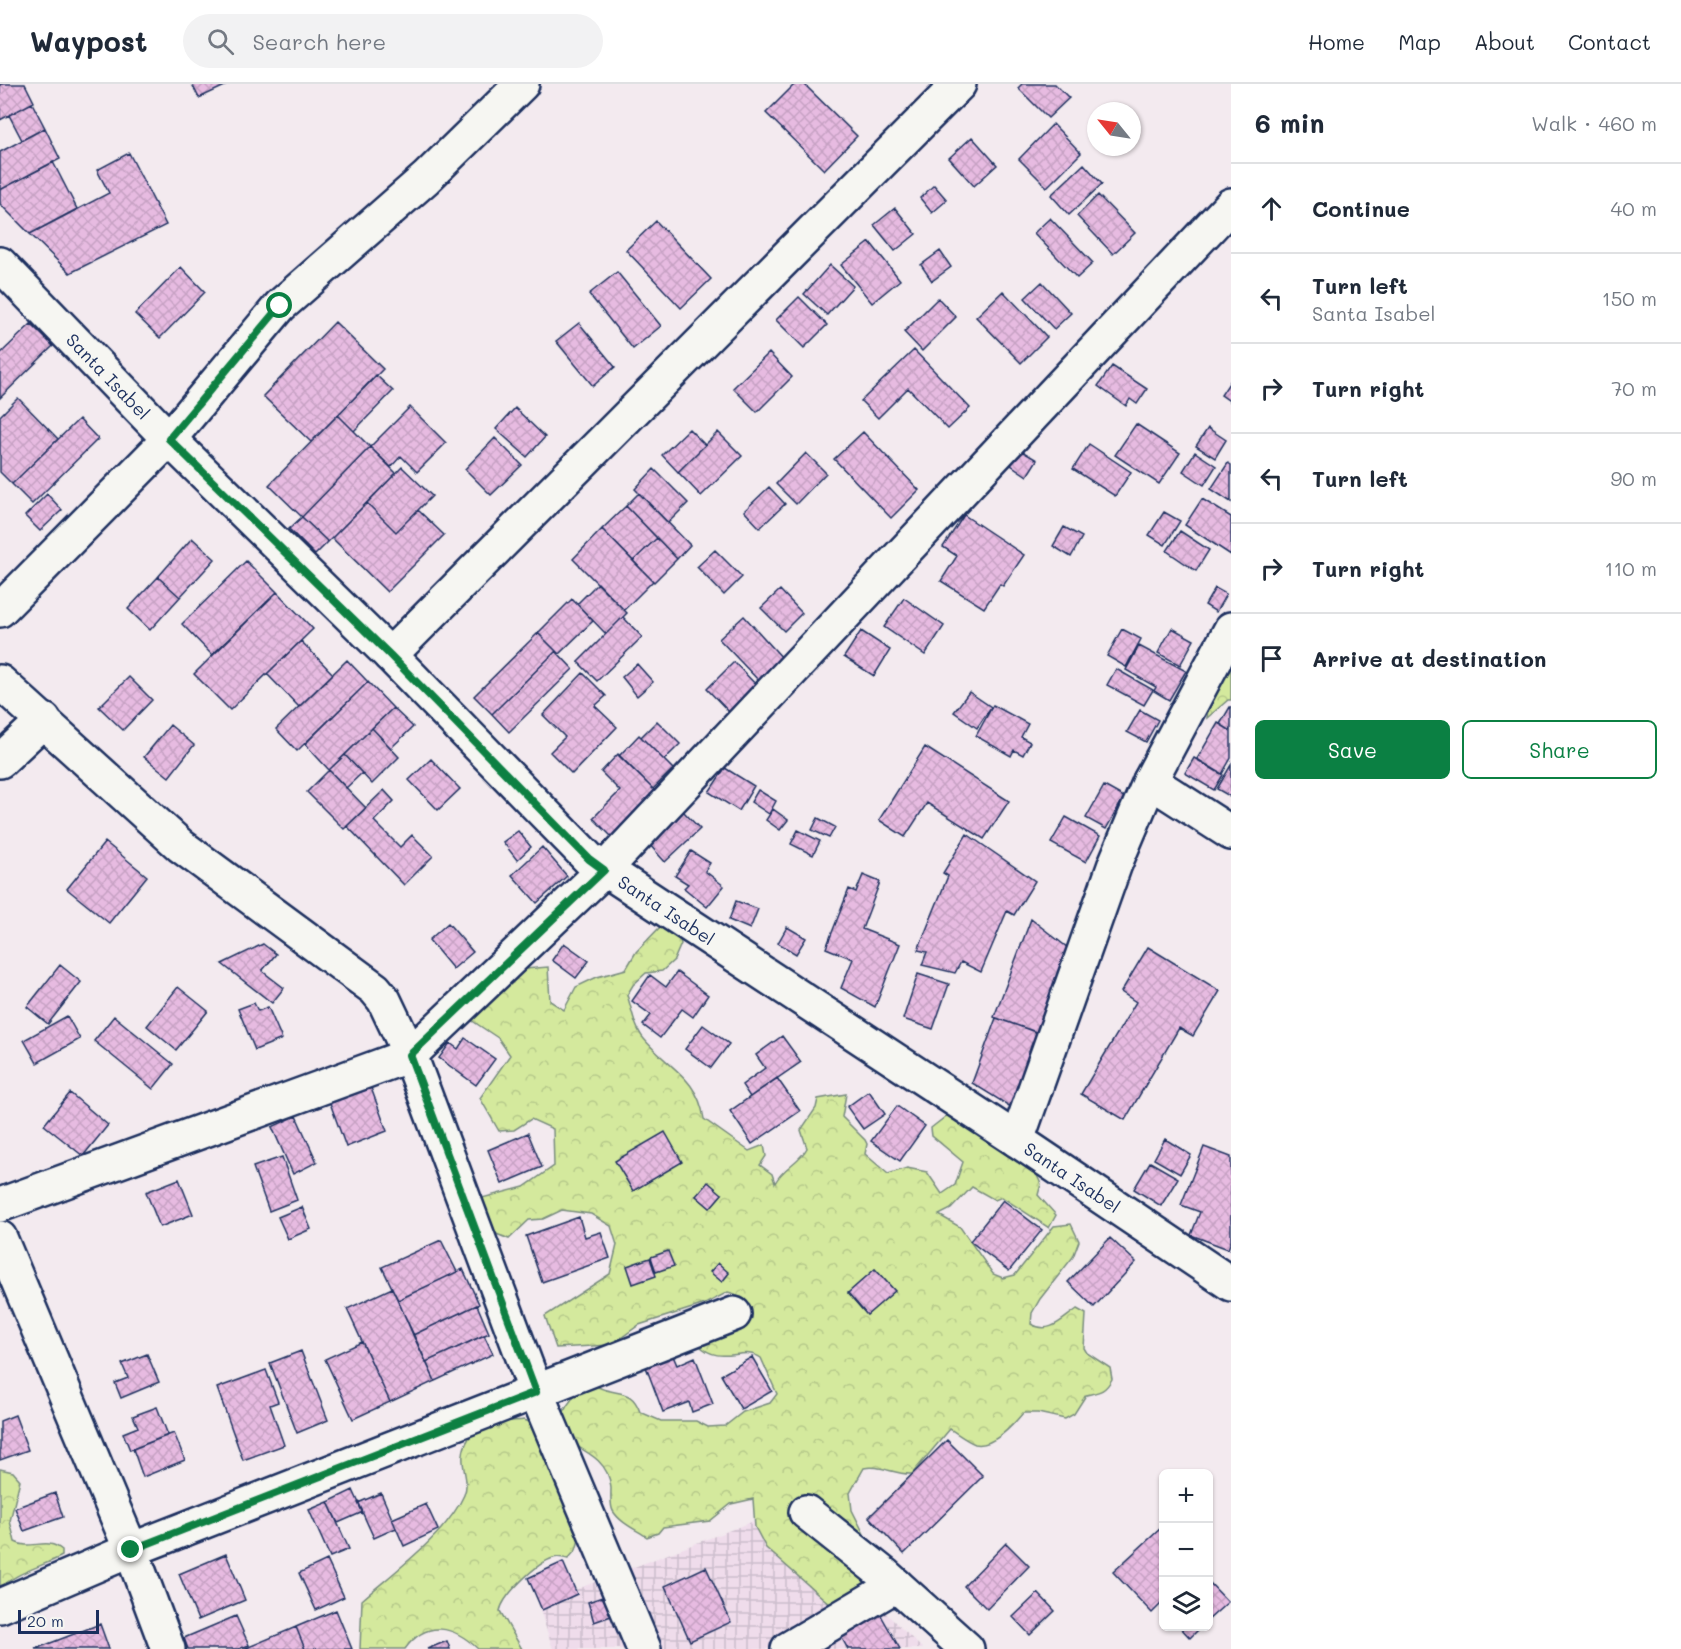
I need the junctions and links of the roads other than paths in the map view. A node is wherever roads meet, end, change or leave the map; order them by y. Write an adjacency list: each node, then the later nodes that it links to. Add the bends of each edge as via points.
1 (522, 84): 5 (street, via 426,178 280,306)
2 (959, 84): 8 (street)
3 (1231, 205): 14 (street)
4 (0, 264): 5 (street, Santa Isabel)
5 (169, 439): 6 (street); 8 (street, Santa Isabel)
6 (0, 610)
7 (1231, 629): 12 (street)
8 (390, 655): 14 (street, Santa Isabel)
9 (0, 682): 10 (street)
10 (44, 720): 11 (street); 15 (street, via 181,846 375,989)
11 (0, 760)
12 (1150, 781): 13 (street); 16 (street, via 1115,864)
13 (1231, 833)
14 (604, 870): 15 (street); 16 (street, Santa Isabel)
15 (410, 1055): 17 (street); 21 (street)
16 (1017, 1140): 19 (street, Santa Isabel)
17 (0, 1205)
18 (0, 1238): 23 (street)
19 (1231, 1284)
20 (734, 1314): 21 (street)
21 (536, 1392): 23 (street); 27 (street)
22 (806, 1512): 24 (street)
23 (131, 1550): 25 (street); 26 (street)
24 (896, 1585): 28 (street); 29 (street)
25 (0, 1606)
26 (168, 1649)
27 (644, 1649)
28 (788, 1649)
29 (967, 1649)

